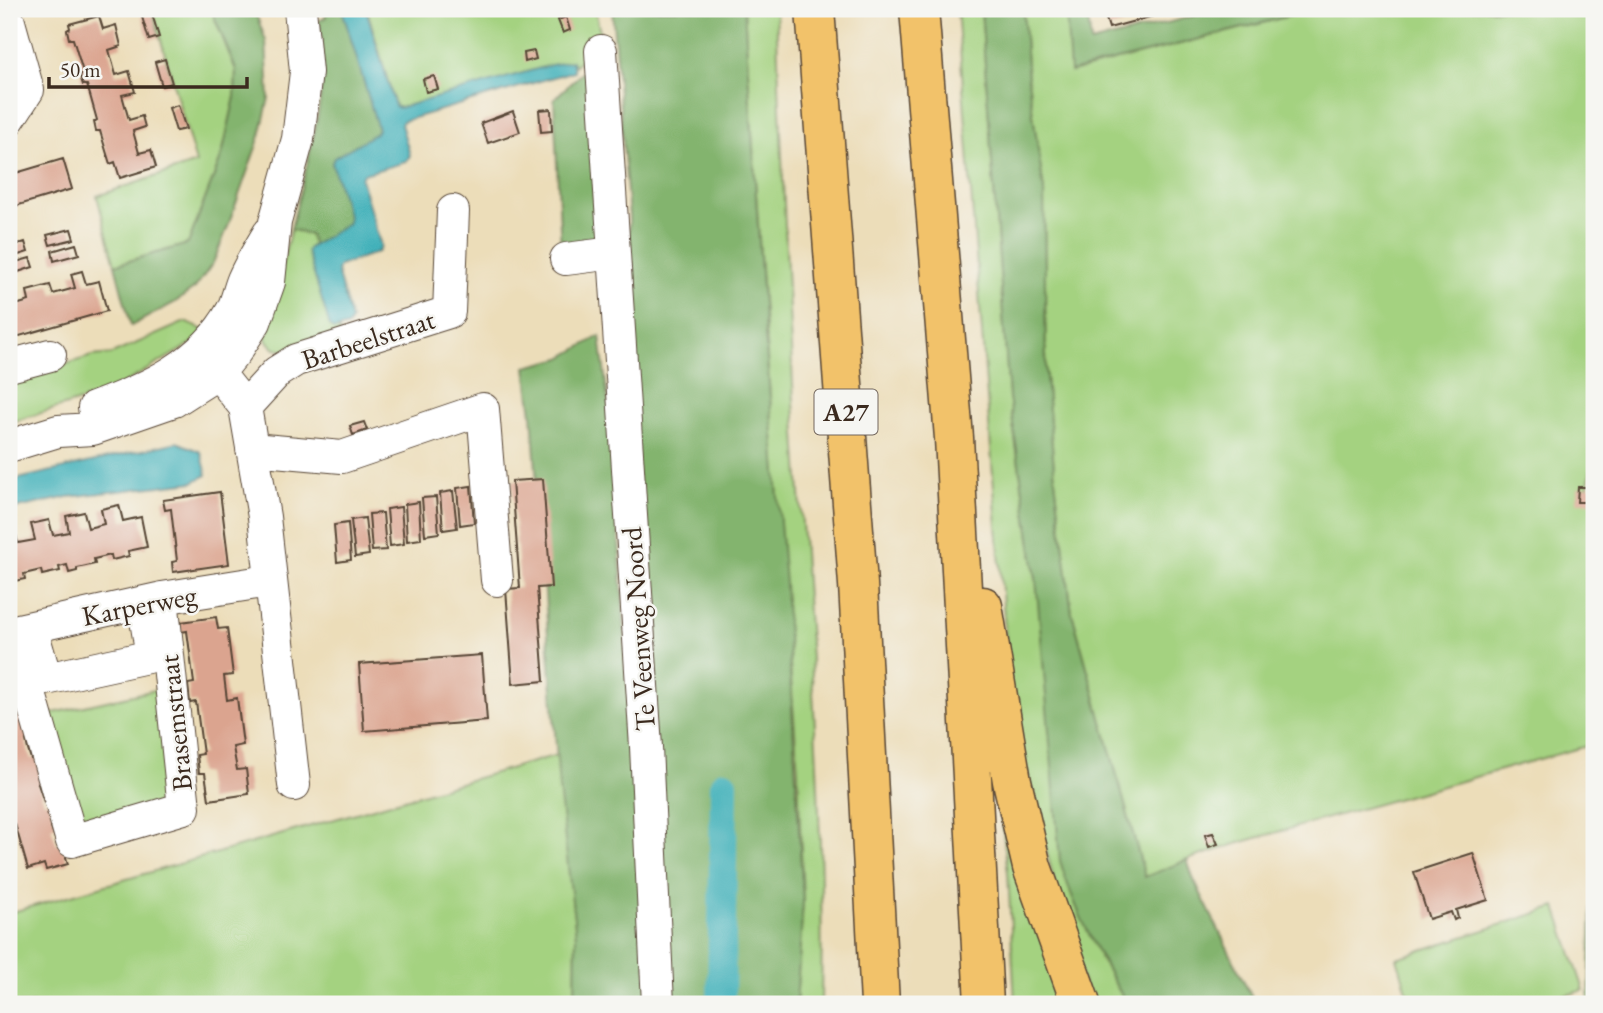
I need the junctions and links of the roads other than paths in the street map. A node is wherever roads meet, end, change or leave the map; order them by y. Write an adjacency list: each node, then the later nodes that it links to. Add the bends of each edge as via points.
1 (300, 9): 8 (street, via 306,72 298,139)
2 (815, 9): 24 (highway, A27)
3 (919, 9): 16 (highway)
4 (9, 22): 6 (street, via 28,90)
5 (601, 51): 9 (street, Te Veenweg Noord)
6 (9, 119)
7 (453, 211): 14 (street, Barbeelstraat, via 449,312 296,360 277,372)
8 (275, 222): 13 (street, via 269,282 255,322); 15 (street, via 244,278 233,309 204,349 166,377 85,411)
9 (614, 253): 10 (street); 25 (street, Te Veenweg Noord)
10 (566, 259)
11 (50, 355): 12 (street)
12 (9, 366)
13 (218, 373): 14 (street); 15 (street, via 174,401 134,416 93,429)
14 (245, 407): 18 (street)
15 (58, 431): 17 (street)
16 (954, 438): 28 (highway); 29 (highway, via 1012,781 1032,867)
17 (9, 446)
18 (252, 449): 19 (street, via 342,457 484,409); 20 (street)
19 (497, 580)
20 (269, 582): 21 (street, Karperweg); 23 (street)
21 (153, 600): 22 (street, Karperweg); 22 (street, Brasemstraat, via 152,656 46,679); 22 (street, Brasemstraat, via 184,808 72,841)
22 (17, 630)
23 (294, 785)
24 (872, 817): 26 (highway, A27); 27 (highway, A27)
25 (658, 1004)
26 (855, 1004)
27 (880, 1004)
28 (984, 1004)
29 (1081, 1004)

